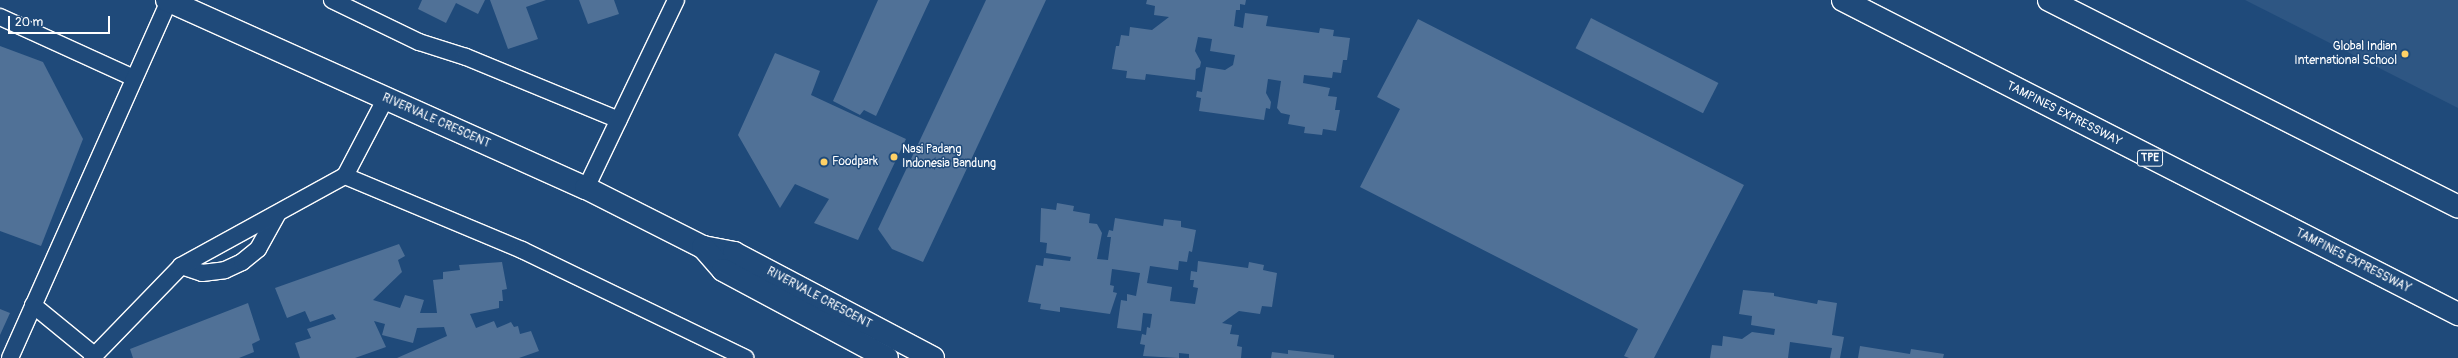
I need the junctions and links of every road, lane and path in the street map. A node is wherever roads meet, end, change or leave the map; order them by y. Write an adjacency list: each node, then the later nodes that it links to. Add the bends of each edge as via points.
1 (168, 0): 7 (lane); 8 (main road, RIVERVALE CRESCENT)
2 (332, 0): 9 (lane, via 420,42 466,57)
3 (676, 0): 9 (lane)
4 (1843, 0): 17 (main road, TAMPINES EXPRESSWAY / TPE)
5 (2049, 0): 12 (main road)
6 (0, 17): 7 (lane)
7 (134, 78): 16 (lane)
8 (386, 98): 10 (lane); 11 (main road, RIVERVALE CRESCENT)
9 (619, 120): 11 (lane)
10 (345, 176): 13 (lane); 20 (lane, via 522,250)
11 (586, 188): 14 (main road, RIVERVALE CRESCENT)
12 (2458, 207)
13 (278, 213): 15 (lane); 15 (lane, via 258,249 242,262 225,270 202,273)
14 (728, 261): 21 (main road, RIVERVALE CRESCENT); 22 (main road, RIVERVALE CRESCENT)
15 (181, 266): 18 (lane)
16 (34, 305): 18 (lane); 19 (lane)
17 (2458, 314)
18 (93, 356)
19 (10, 358)
20 (745, 358)
21 (887, 358)
22 (932, 358)

